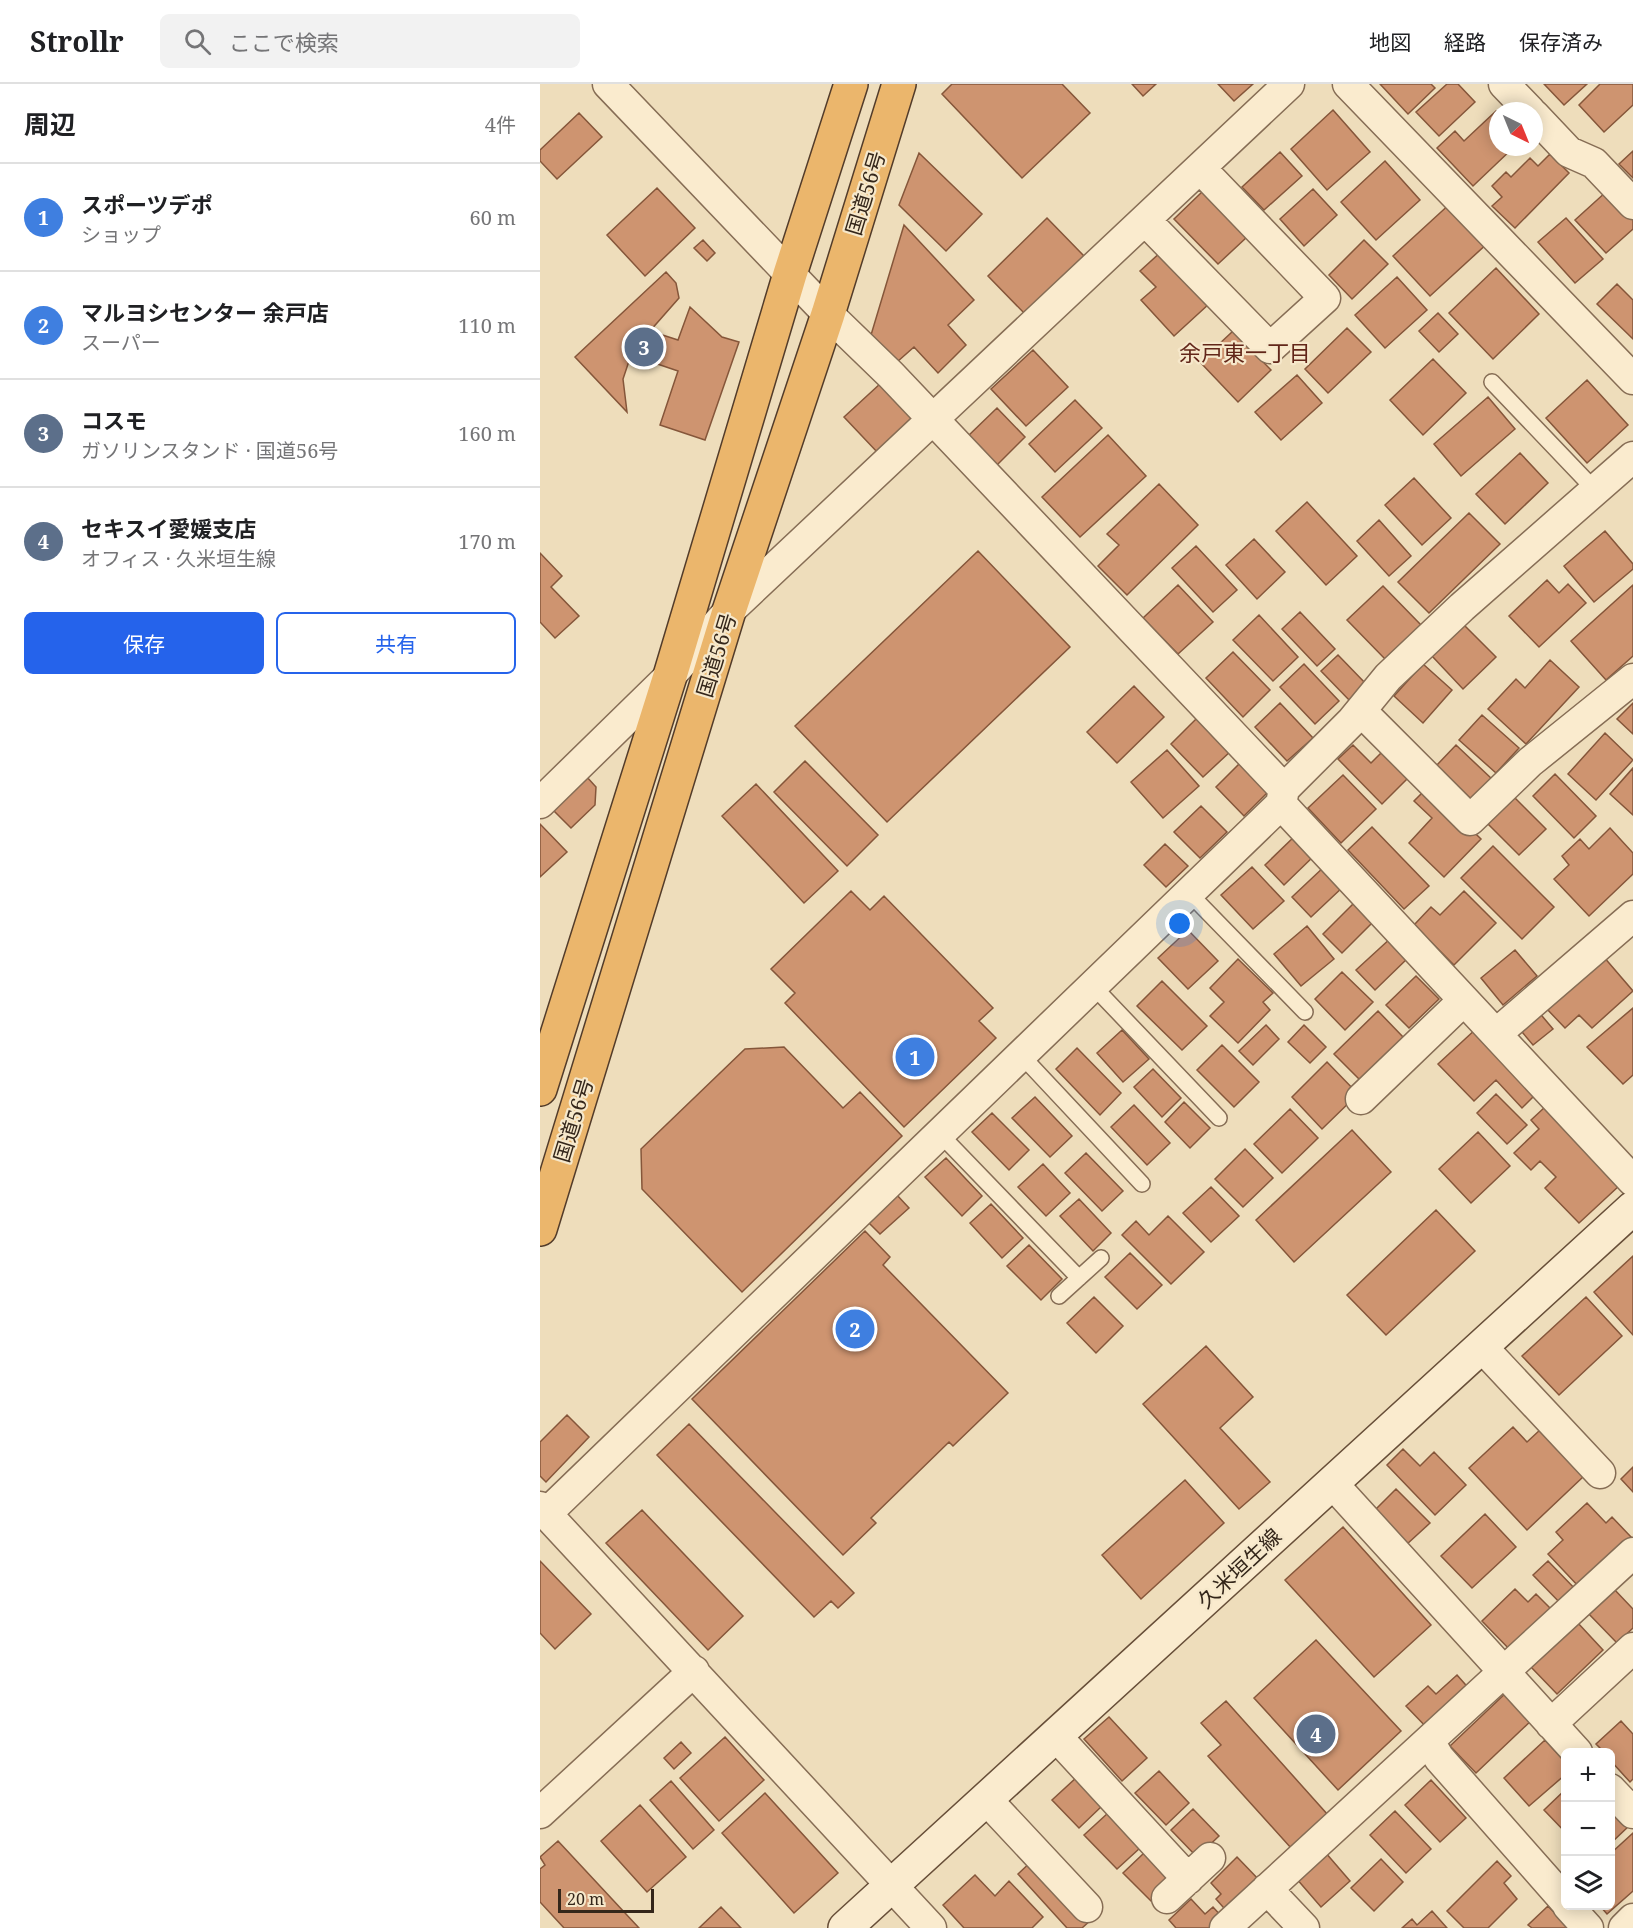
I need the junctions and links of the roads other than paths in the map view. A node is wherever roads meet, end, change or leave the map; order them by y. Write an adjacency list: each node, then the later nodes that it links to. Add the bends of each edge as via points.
1 (608, 84): 12 (street)
2 (851, 84): 12 (highway, 国道56号)
3 (899, 84): 13 (highway, 国道56号)
4 (1289, 84): 9 (street)
5 (1348, 84): 14 (street)
6 (1504, 84): 7 (street)
7 (1521, 102)
8 (1543, 125): 10 (street, via 1569,152 1594,163)
9 (1200, 168): 11 (street); 11 (street, via 1325,298 1270,348)
10 (1633, 204)
11 (1146, 220): 16 (street)
12 (790, 274): 13 (street); 20 (highway, 国道56号)
13 (828, 314): 16 (street); 19 (highway, 国道56号)
14 (1633, 379)
15 (1492, 382): 18 (lane)
16 (933, 422): 19 (street); 23 (street)
17 (1633, 457): 18 (street)
18 (1595, 490): 22 (street, via 1462,607 1388,677)
19 (729, 611): 20 (street); 39 (highway, 国道56号)
20 (670, 676): 24 (street); 32 (highway, 国道56号)
21 (1633, 679): 22 (street, via 1530,762 1470,819)
22 (1361, 711): 23 (street)
23 (1283, 797): 25 (street); 28 (street)
24 (540, 803)
25 (1189, 893): 27 (street); 29 (lane)
26 (1633, 916): 30 (street)
27 (1093, 986): 31 (street); 34 (lane)
28 (1464, 1000): 30 (street); 33 (street)
29 (1305, 1012)
30 (1496, 1034): 36 (street)
31 (1021, 1055): 35 (street); 37 (lane)
32 (540, 1089)
33 (1361, 1099)
34 (1219, 1118)
35 (940, 1134): 41 (lane); 46 (street)
36 (1633, 1181)
37 (1142, 1184)
38 (1633, 1208): 43 (main road, 久米垣生線)
39 (540, 1229)
40 (1101, 1258): 41 (lane)
41 (1079, 1278): 42 (lane)
42 (1059, 1296)
43 (1481, 1346): 44 (street); 45 (main road, 久米垣生線)
44 (1600, 1473)
45 (1332, 1483): 50 (street); 52 (main road, 久米垣生線)
46 (543, 1510): 49 (street)
47 (1633, 1553): 50 (street)
48 (1633, 1648): 51 (street)
49 (694, 1671): 57 (street); 60 (street)
50 (1503, 1672): 51 (street); 53 (street)
51 (1551, 1724): 54 (street)
52 (1056, 1736): 56 (main road, 久米垣生線); 59 (street, via 1177,1889)
53 (1429, 1741): 61 (street); 62 (street, via 1439,1758)
54 (1573, 1748)
55 (1615, 1794): 58 (street)
56 (986, 1799): 60 (main road, 久米垣生線); 63 (street)
57 (540, 1813)
58 (1633, 1814)
59 (1210, 1858)
60 (891, 1886): 66 (main road, 久米垣生線); 67 (street)
61 (1267, 1889): 68 (street); 69 (street)
62 (1561, 1897)
63 (1087, 1907)
64 (1572, 1910): 70 (street)
65 (1633, 1919): 71 (street)
66 (845, 1928)
67 (931, 1928)
68 (1225, 1928)
69 (1304, 1928)
70 (1588, 1928)
71 (1624, 1928)

